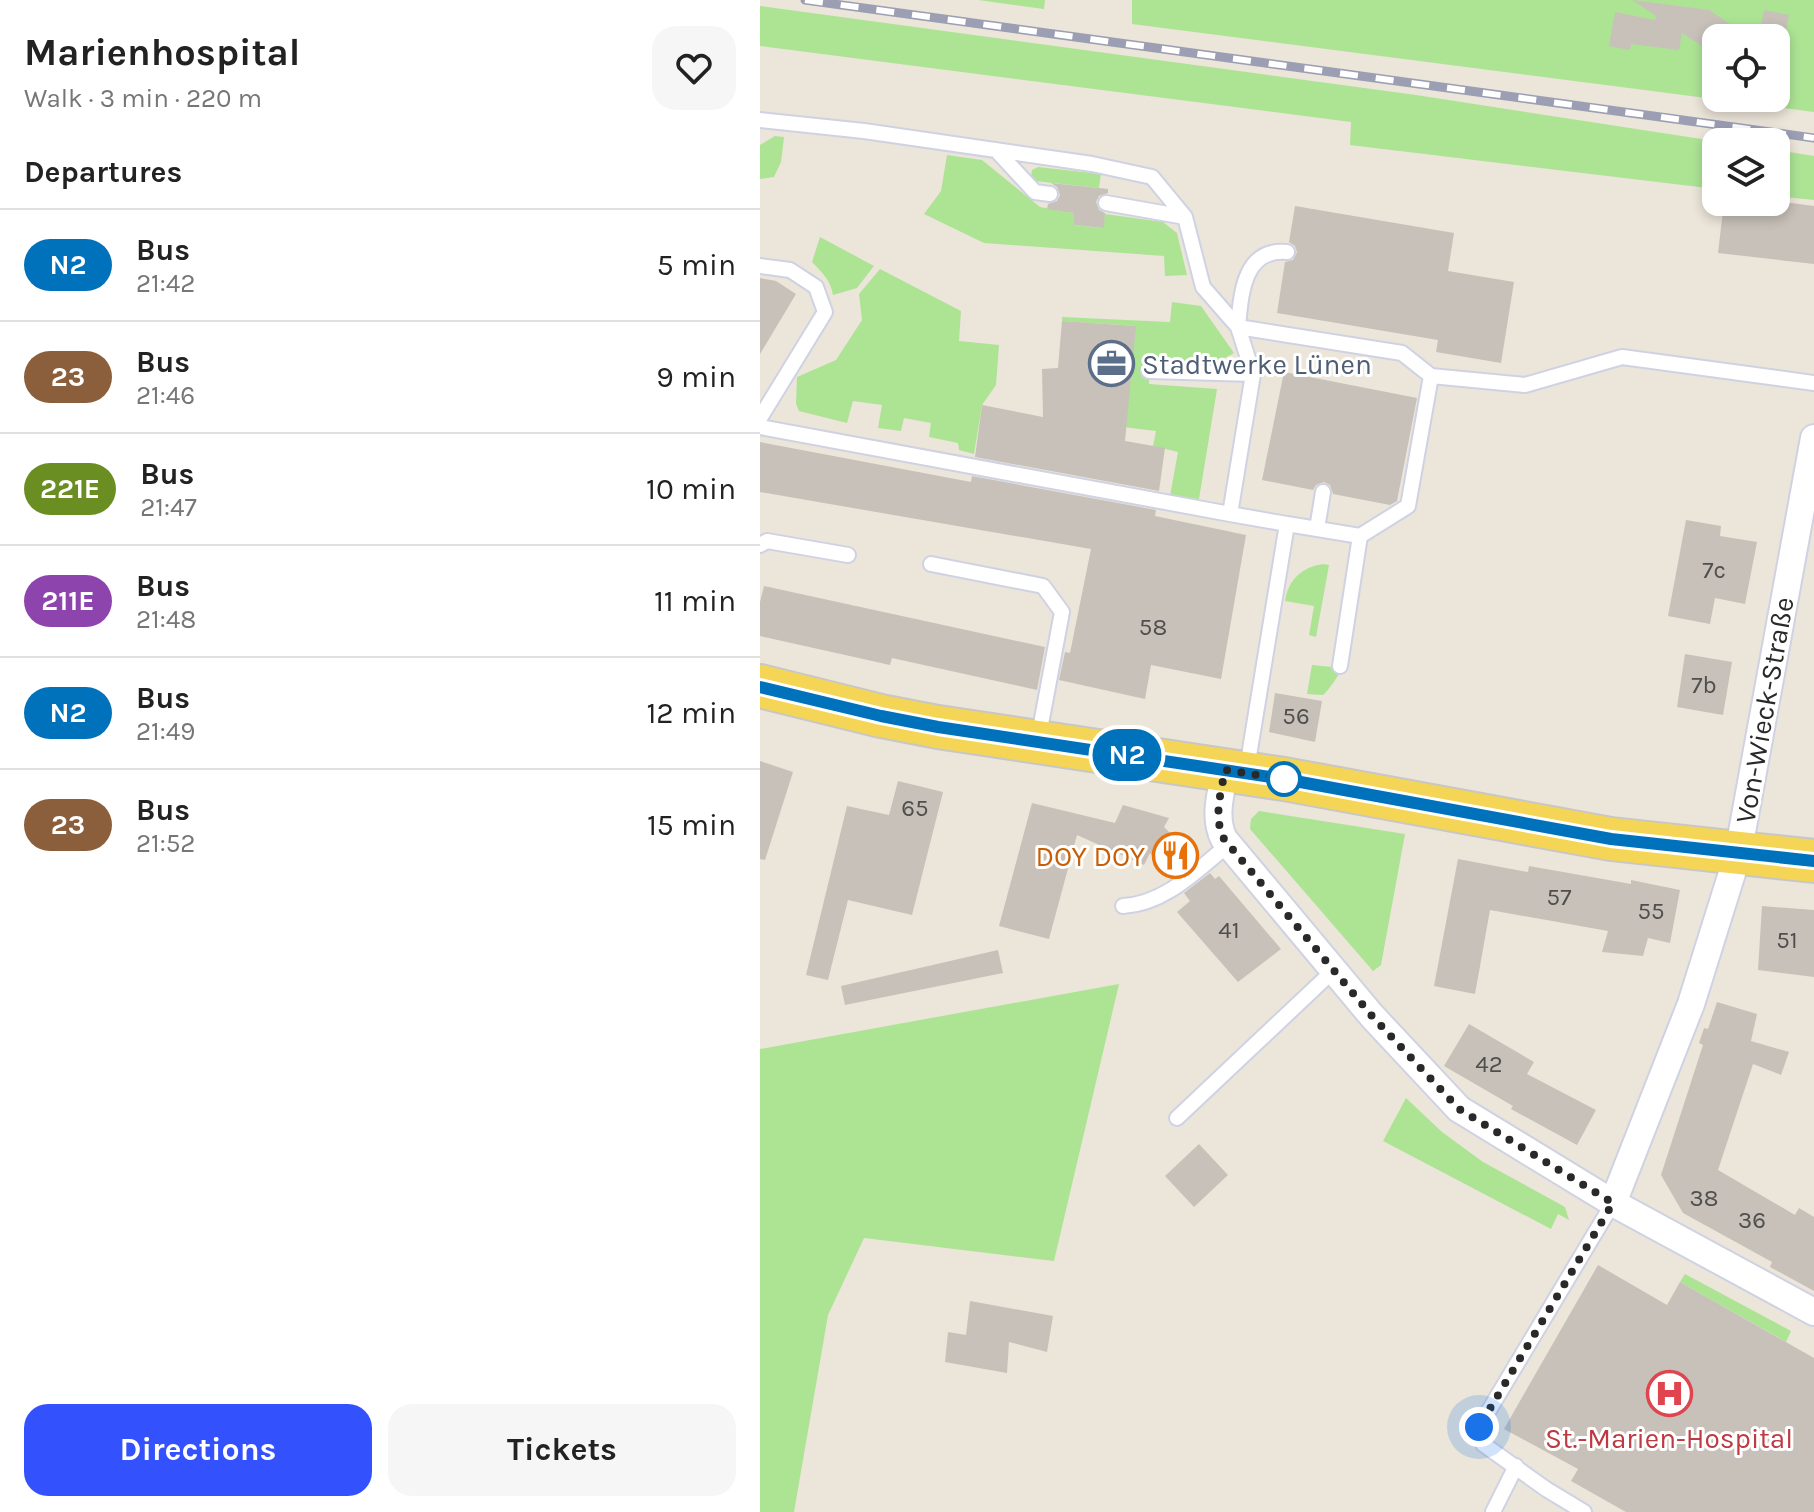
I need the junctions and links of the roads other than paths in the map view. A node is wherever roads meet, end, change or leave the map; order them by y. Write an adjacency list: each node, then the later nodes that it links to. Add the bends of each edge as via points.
1 (760, 120): 2 (lane)
2 (996, 150): 3 (lane, via 1035,192); 5 (lane, via 1152,177)
3 (1050, 194)
4 (1106, 203): 5 (lane)
5 (1185, 217): 8 (lane, via 1203,287)
6 (1287, 252): 8 (lane, via 1266,254 1251,266 1241,288)
7 (760, 266): 13 (lane, via 790,270 816,287 825,312)
8 (1238, 327): 10 (lane); 11 (lane, via 1402,353)
9 (1149, 371): 10 (lane)
10 (1253, 374): 17 (lane)
11 (1431, 376): 12 (lane, via 1525,385 1622,357); 20 (lane, via 1408,506)
12 (1814, 383)
13 (760, 418)
14 (760, 427): 17 (lane)
15 (1814, 438): 29 (street, Von-Wieck-Straße)
16 (1323, 492): 19 (lane)
17 (1230, 514): 18 (lane)
18 (1287, 524): 19 (lane); 27 (lane)
19 (1317, 529): 20 (lane)
20 (1360, 536): 24 (lane)
21 (760, 545): 22 (lane, via 767,541)
22 (848, 555)
23 (931, 564): 26 (lane, via 1043,586 1062,612)
24 (1340, 666)
25 (760, 686): 26 (main road, via 881,716)
26 (1037, 742): 27 (main road)
27 (1235, 771): 28 (street, via 1218,811 1218,827); 29 (main road, via 1611,839)
28 (1228, 845): 31 (lane, via 1177,887); 32 (street)
29 (1738, 854): 30 (main road); 34 (street, Von-Wieck-Straße, via 1691,1004)
30 (1814, 861)
31 (1123, 906)
32 (1334, 970): 33 (lane); 34 (street, via 1459,1109)
33 (1177, 1118)
34 (1613, 1203): 35 (street); 36 (lane, via 1479,1427 1483,1444)
35 (1814, 1312)
36 (1516, 1466): 37 (lane); 38 (lane)
37 (1493, 1512)
38 (1584, 1512)

